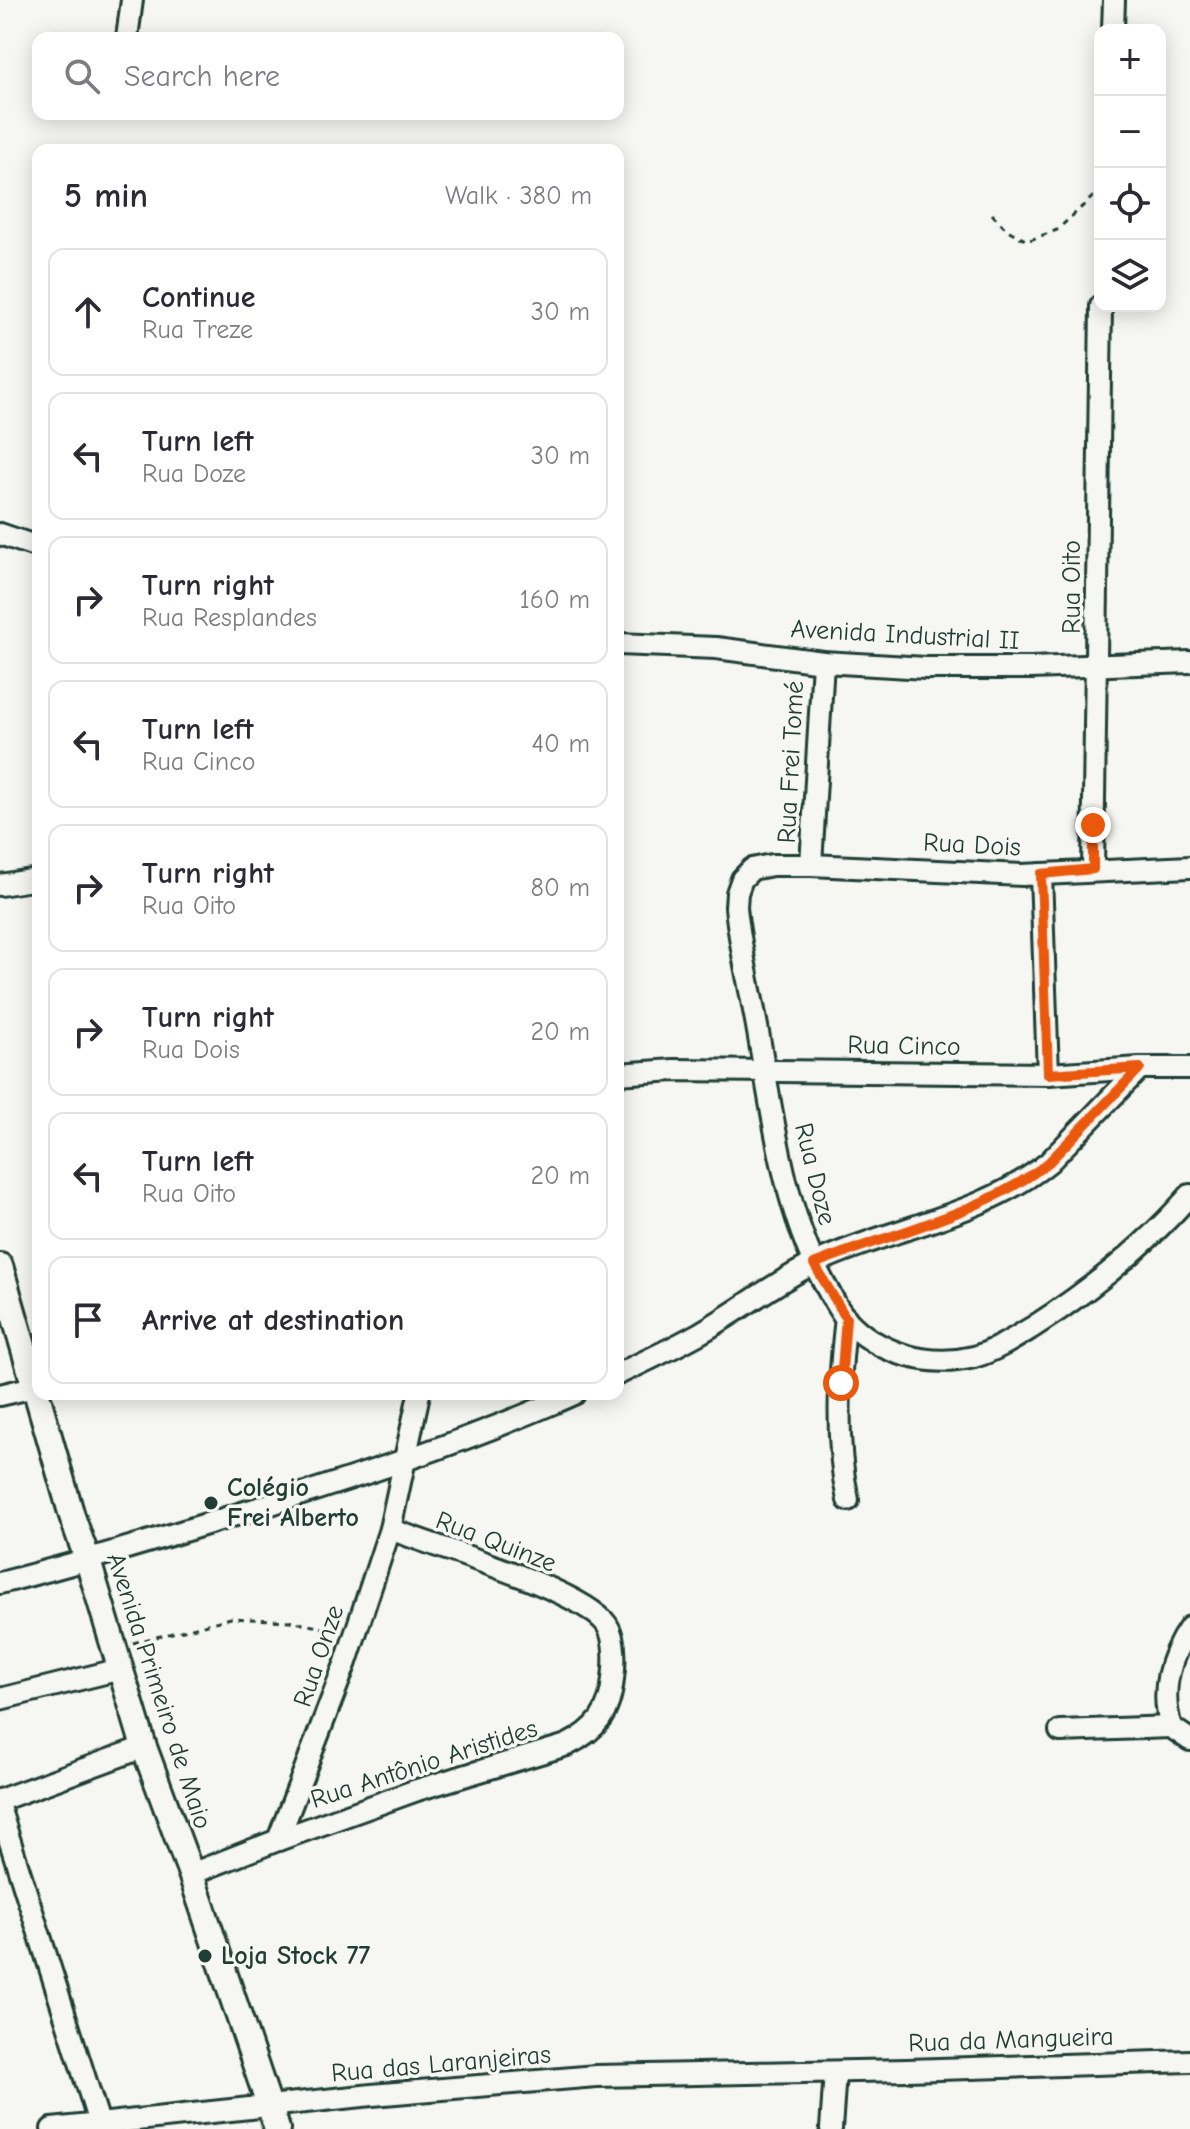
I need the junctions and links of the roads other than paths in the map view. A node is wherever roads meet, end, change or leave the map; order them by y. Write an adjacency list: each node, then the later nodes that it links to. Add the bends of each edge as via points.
1 (132, 0): 4 (street)
2 (1114, 0): 3 (street)
3 (1113, 24)
4 (128, 32)
5 (1101, 312): 11 (street, Rua Oito)
6 (0, 534): 7 (street)
7 (32, 545)
8 (624, 644): 9 (street, Avenida Industrial II, via 738,650)
9 (823, 662): 11 (street, Avenida Industrial II, via 980,669); 12 (street, Rua Frei Tomé)
10 (1190, 662): 11 (street, Avenida Industrial II)
11 (1097, 666): 15 (street, Rua Oito)
12 (811, 865): 14 (street, Rua Dois); 16 (street, Rua Dois)
13 (1190, 867): 15 (street, Rua Dois)
14 (752, 869): 21 (street, Rua Doze, via 742,879 736,907)
15 (1093, 869): 16 (street, Rua Dois)
16 (1041, 874): 23 (street)
17 (32, 880): 18 (street)
18 (0, 885)
19 (1140, 1068): 20 (street, Rua Cinco); 23 (street, Rua Cinco); 25 (street, via 1034,1175 951,1215)
20 (1190, 1068)
21 (765, 1071): 22 (street, Rua Cinco); 23 (street, Rua Cinco); 25 (street, Rua Doze, via 790,1194)
22 (624, 1074)
23 (1048, 1074)
24 (1190, 1195): 27 (street, Rua Doze, via 1092,1286 977,1356 940,1360 893,1352)
25 (814, 1264): 27 (street, Rua Doze); 29 (street, via 701,1333)
26 (0, 1266): 28 (main road, Avenida Primeiro de Maio)
27 (846, 1318): 36 (street, via 839,1413)
28 (32, 1369)
29 (624, 1371)
30 (32, 1373): 31 (street)
31 (0, 1395)
32 (41, 1400): 38 (main road, Avenida Primeiro de Maio)
33 (418, 1400): 35 (street, Rua Onze)
34 (560, 1400): 35 (street)
35 (405, 1462): 37 (street, Rua Onze); 38 (street)
36 (848, 1500)
37 (390, 1529): 45 (street, Rua Quinze, via 584,1606 607,1626 615,1667 611,1700 600,1723); 50 (street, Rua Onze)
38 (88, 1561): 39 (street); 41 (main road, Avenida Primeiro de Maio)
39 (0, 1583)
40 (1190, 1627): 43 (street, via 1169,1670)
41 (117, 1658): 42 (street); 47 (main road, Avenida Primeiro de Maio)
42 (0, 1699)
43 (1171, 1727): 44 (street); 46 (street)
44 (1060, 1731)
45 (585, 1736): 50 (street, Rua Antônio Aristides)
46 (1190, 1740)
47 (144, 1747): 48 (street); 51 (main road, Avenida Primeiro de Maio)
48 (0, 1800)
49 (0, 1810): 55 (street)
50 (278, 1840): 51 (street)
51 (191, 1874): 54 (main road, Avenida Primeiro de Maio)
52 (1190, 2061): 53 (street, Rua da Mangueira)
53 (835, 2072): 54 (street, Rua das Laranjeiras, via 596,2076); 58 (street)
54 (270, 2105): 55 (street, Rua das Laranjeiras); 57 (main road, Avenida Primeiro de Maio)
55 (100, 2126): 56 (street, Rua das Laranjeiras)
56 (52, 2129)
57 (277, 2129)
58 (831, 2129)

